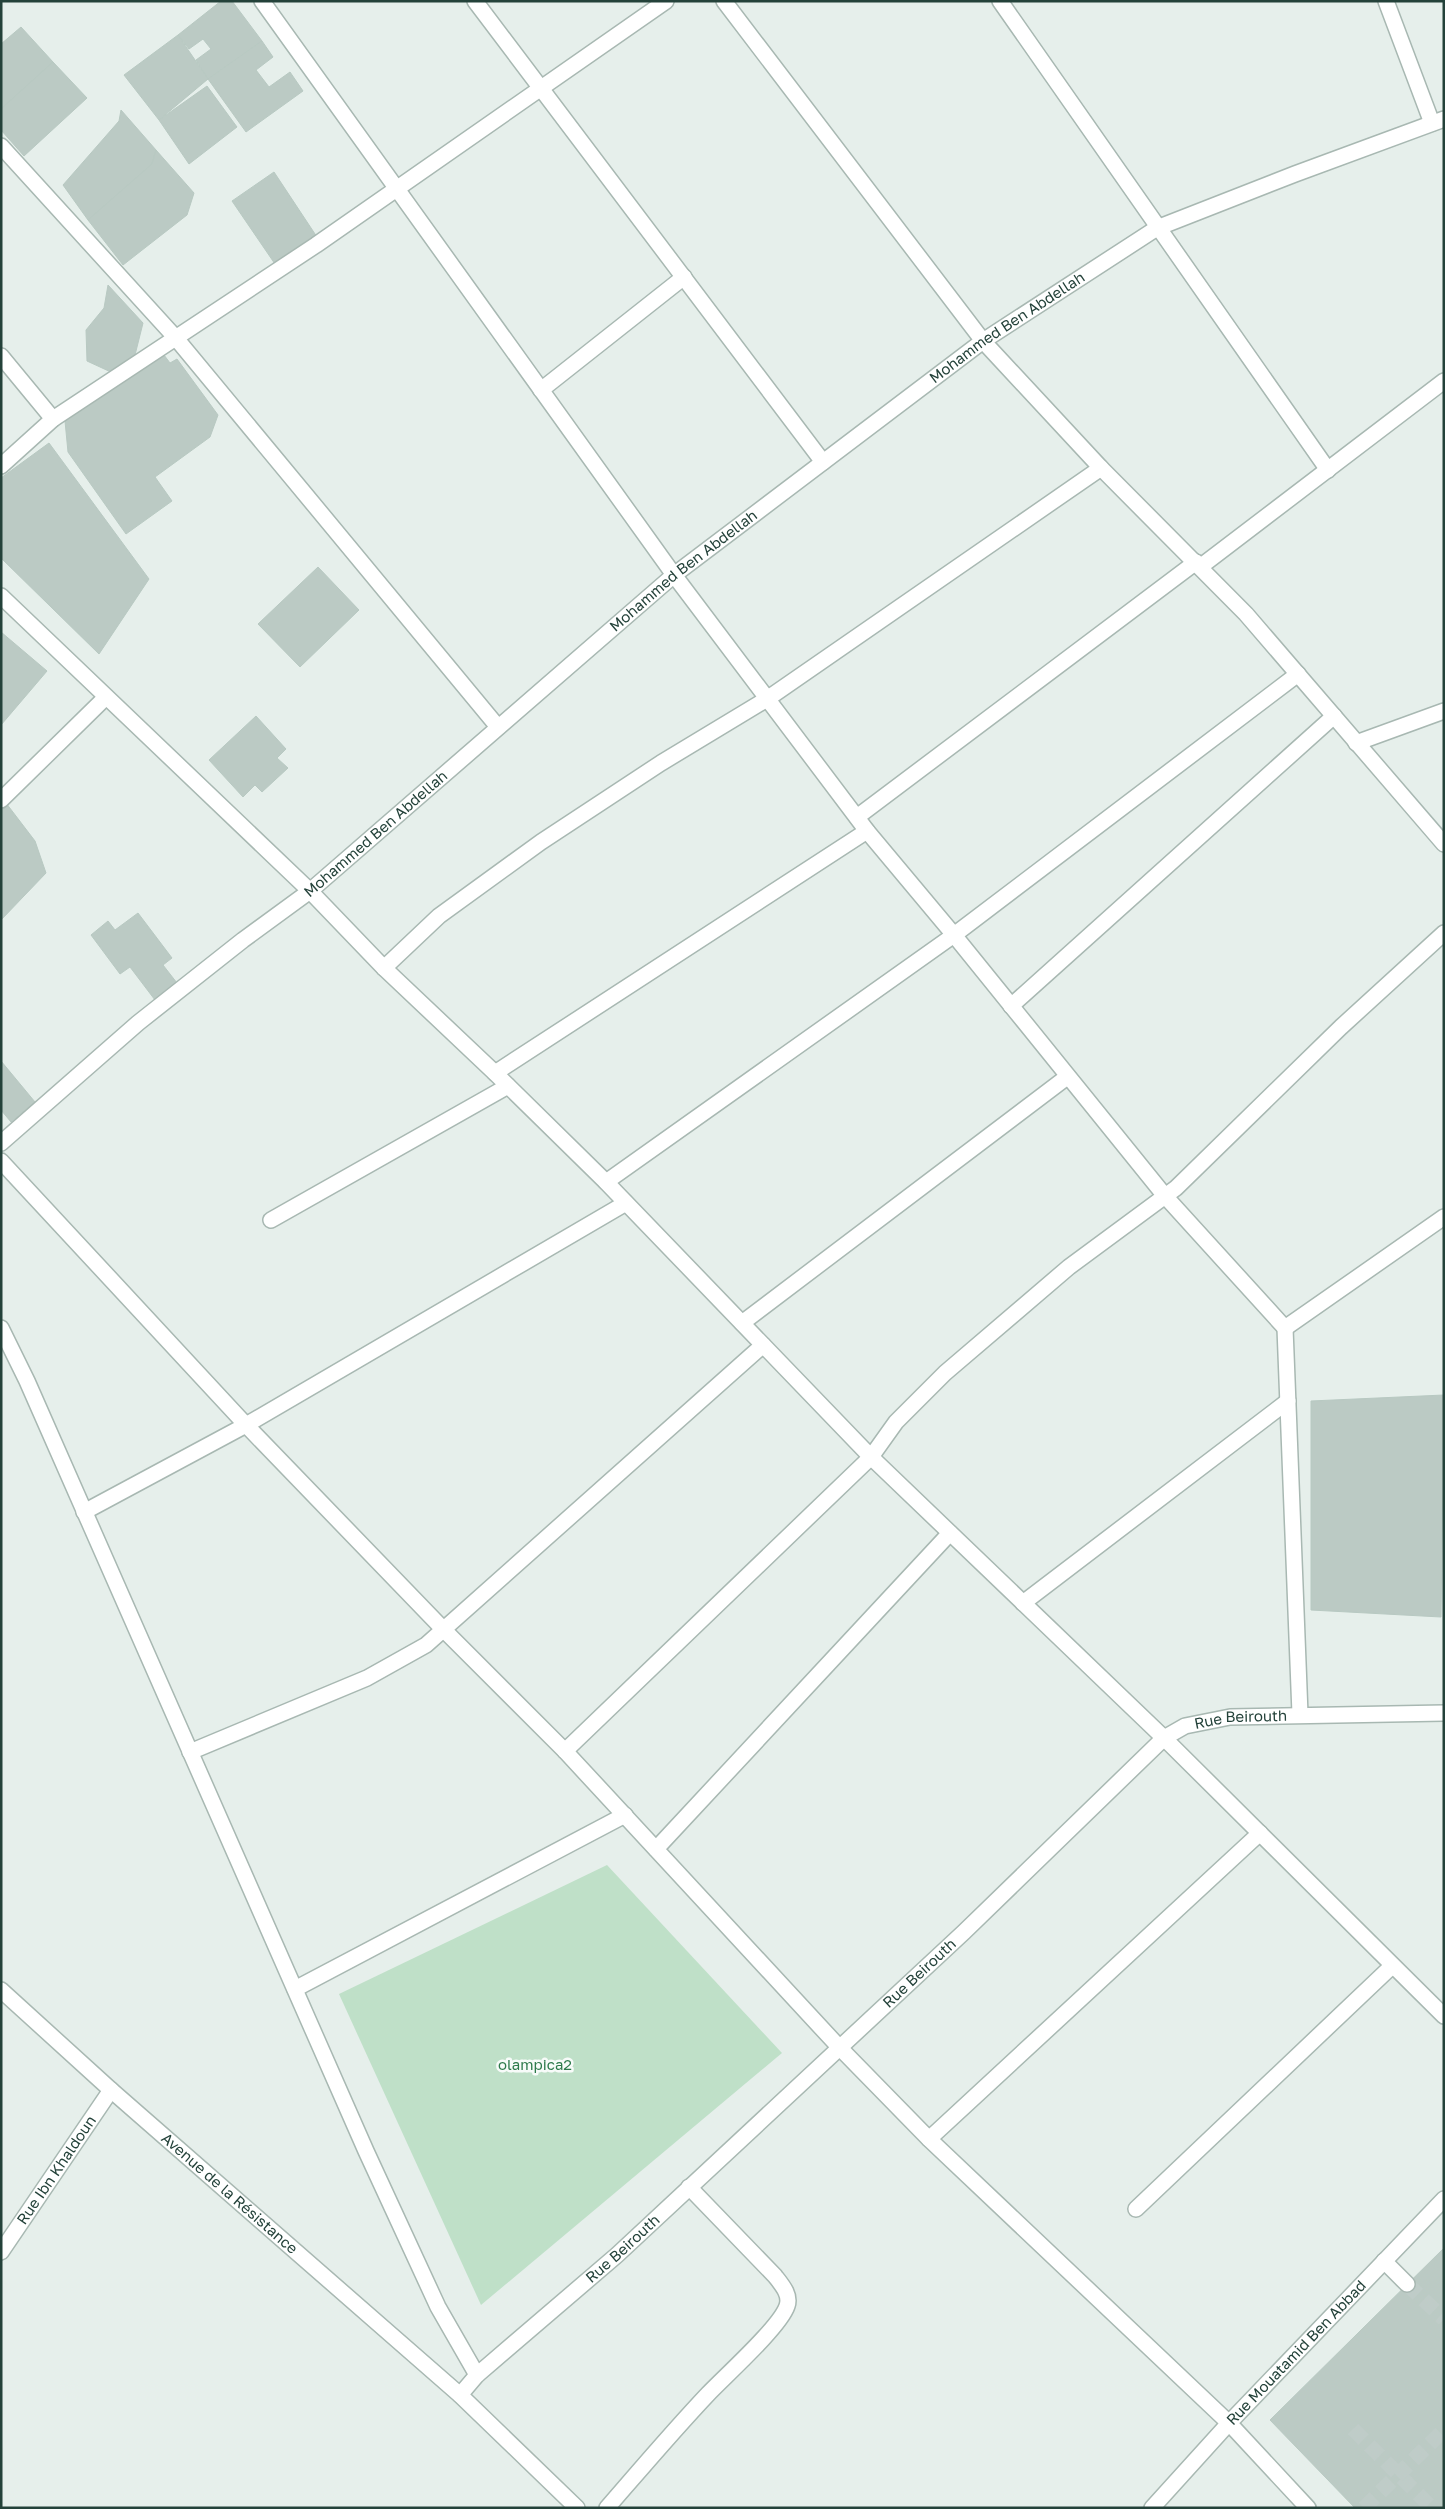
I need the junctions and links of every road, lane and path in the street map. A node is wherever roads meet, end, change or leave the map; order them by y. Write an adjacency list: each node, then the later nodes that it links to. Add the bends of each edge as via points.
1 (262, 1): 10 (street)
2 (475, 1): 7 (street)
3 (666, 1): 7 (street)
4 (724, 1): 14 (street)
5 (1000, 1): 11 (street)
6 (1386, 1): 8 (street)
7 (541, 87): 10 (street); 12 (street)
8 (1438, 121): 11 (street, Mohammed Ben Abdellah)
9 (1, 146): 13 (street)
10 (397, 189): 13 (street, via 316,246); 17 (street)
11 (1157, 228): 14 (street, Mohammed Ben Abdellah); 22 (street)
12 (684, 277): 17 (street); 19 (street)
13 (174, 337): 18 (street); 31 (street)
14 (984, 341): 19 (street, Mohammed Ben Abdellah); 21 (street)
15 (1, 356): 18 (street)
16 (1444, 382): 22 (street)
17 (541, 390): 24 (street)
18 (53, 419): 20 (street)
19 (823, 462): 24 (street, Mohammed Ben Abdellah)
20 (1, 466)
21 (1101, 468): 23 (street); 28 (street)
22 (1328, 470): 23 (street)
23 (1198, 564): 26 (street); 34 (street)
24 (674, 575): 28 (street); 31 (street, Mohammed Ben Abdellah)
25 (1, 596): 27 (street)
26 (1298, 674): 30 (street); 39 (street)
27 (106, 697): 33 (street); 37 (street)
28 (767, 699): 34 (street); 40 (street, via 661,763 511,863 439,916)
29 (1444, 711): 32 (street)
30 (1334, 716): 32 (street); 41 (street)
31 (498, 727): 37 (street, Mohammed Ben Abdellah)
32 (1356, 743): 36 (street)
33 (1, 800)
34 (857, 817): 35 (street)
35 (867, 832): 39 (street); 42 (street)
36 (1444, 844)
37 (310, 891): 40 (street); 45 (street, Mohammed Ben Abdellah, via 138,1024)
38 (1444, 933): 48 (street)
39 (954, 935): 41 (street); 47 (street)
40 (384, 968): 42 (street)
41 (1011, 1006): 43 (street)
42 (495, 1073): 44 (street)
43 (1067, 1077): 48 (street); 52 (street)
44 (508, 1086): 47 (street); 51 (street)
45 (1, 1143)
46 (1, 1161): 57 (street)
47 (606, 1182): 49 (street)
48 (1164, 1196): 54 (street); 58 (street, via 1069,1267 972,1348 896,1422)
49 (626, 1203): 52 (street); 57 (street)
50 (1444, 1217): 54 (street)
51 (271, 1220)
52 (742, 1323): 55 (street)
53 (1, 1328): 59 (street)
54 (1285, 1328): 56 (street)
55 (763, 1345): 58 (street); 62 (street)
56 (1288, 1402): 61 (street); 64 (street)
57 (246, 1425): 59 (street); 62 (street)
58 (871, 1457): 60 (street); 66 (street)
59 (84, 1512): 67 (street)
60 (950, 1533): 61 (street); 70 (street)
61 (1023, 1603): 65 (street)
62 (444, 1630): 66 (street); 67 (street, via 426,1645 367,1678)
63 (1444, 1713): 64 (street, Rue Beirouth)
64 (1300, 1714): 65 (street, Rue Beirouth, via 1198,1721)
65 (1164, 1738): 69 (street); 75 (street, Rue Beirouth, via 964,1932)
66 (566, 1751): 68 (street)
67 (190, 1752): 72 (street)
68 (625, 1815): 70 (street); 72 (street)
69 (1260, 1833): 71 (street); 77 (street)
70 (656, 1849): 75 (street)
71 (1392, 1966): 74 (street); 80 (street)
72 (295, 1989): 84 (street, via 438,2307)
73 (4, 1999): 76 (street, Avenue de la Résistance)
74 (1444, 2016)
75 (839, 2047): 77 (street); 78 (street, Rue Beirouth)
76 (111, 2090): 81 (street, Rue Ibn Khaldoun); 85 (street, Avenue de la Résistance)
77 (930, 2139): 86 (street)
78 (689, 2187): 84 (street, Rue Beirouth, via 618,2255); 88 (street, via 784,2286 788,2305 769,2331 707,2395)
79 (1444, 2199): 82 (street, Rue Mouatamid Ben Abbad)
80 (1136, 2209)
81 (1, 2252)
82 (1384, 2261): 83 (street); 86 (street, Rue Mouatamid Ben Abbad)
83 (1407, 2284)
84 (477, 2375): 85 (street, Rue Beirouth)
85 (460, 2395): 87 (street, Avenue de la Résistance)
86 (1229, 2424): 89 (street, Rue Mouatamid Ben Abbad); 90 (street)
87 (577, 2508)
88 (607, 2508)
89 (1152, 2508)
90 (1308, 2508)

